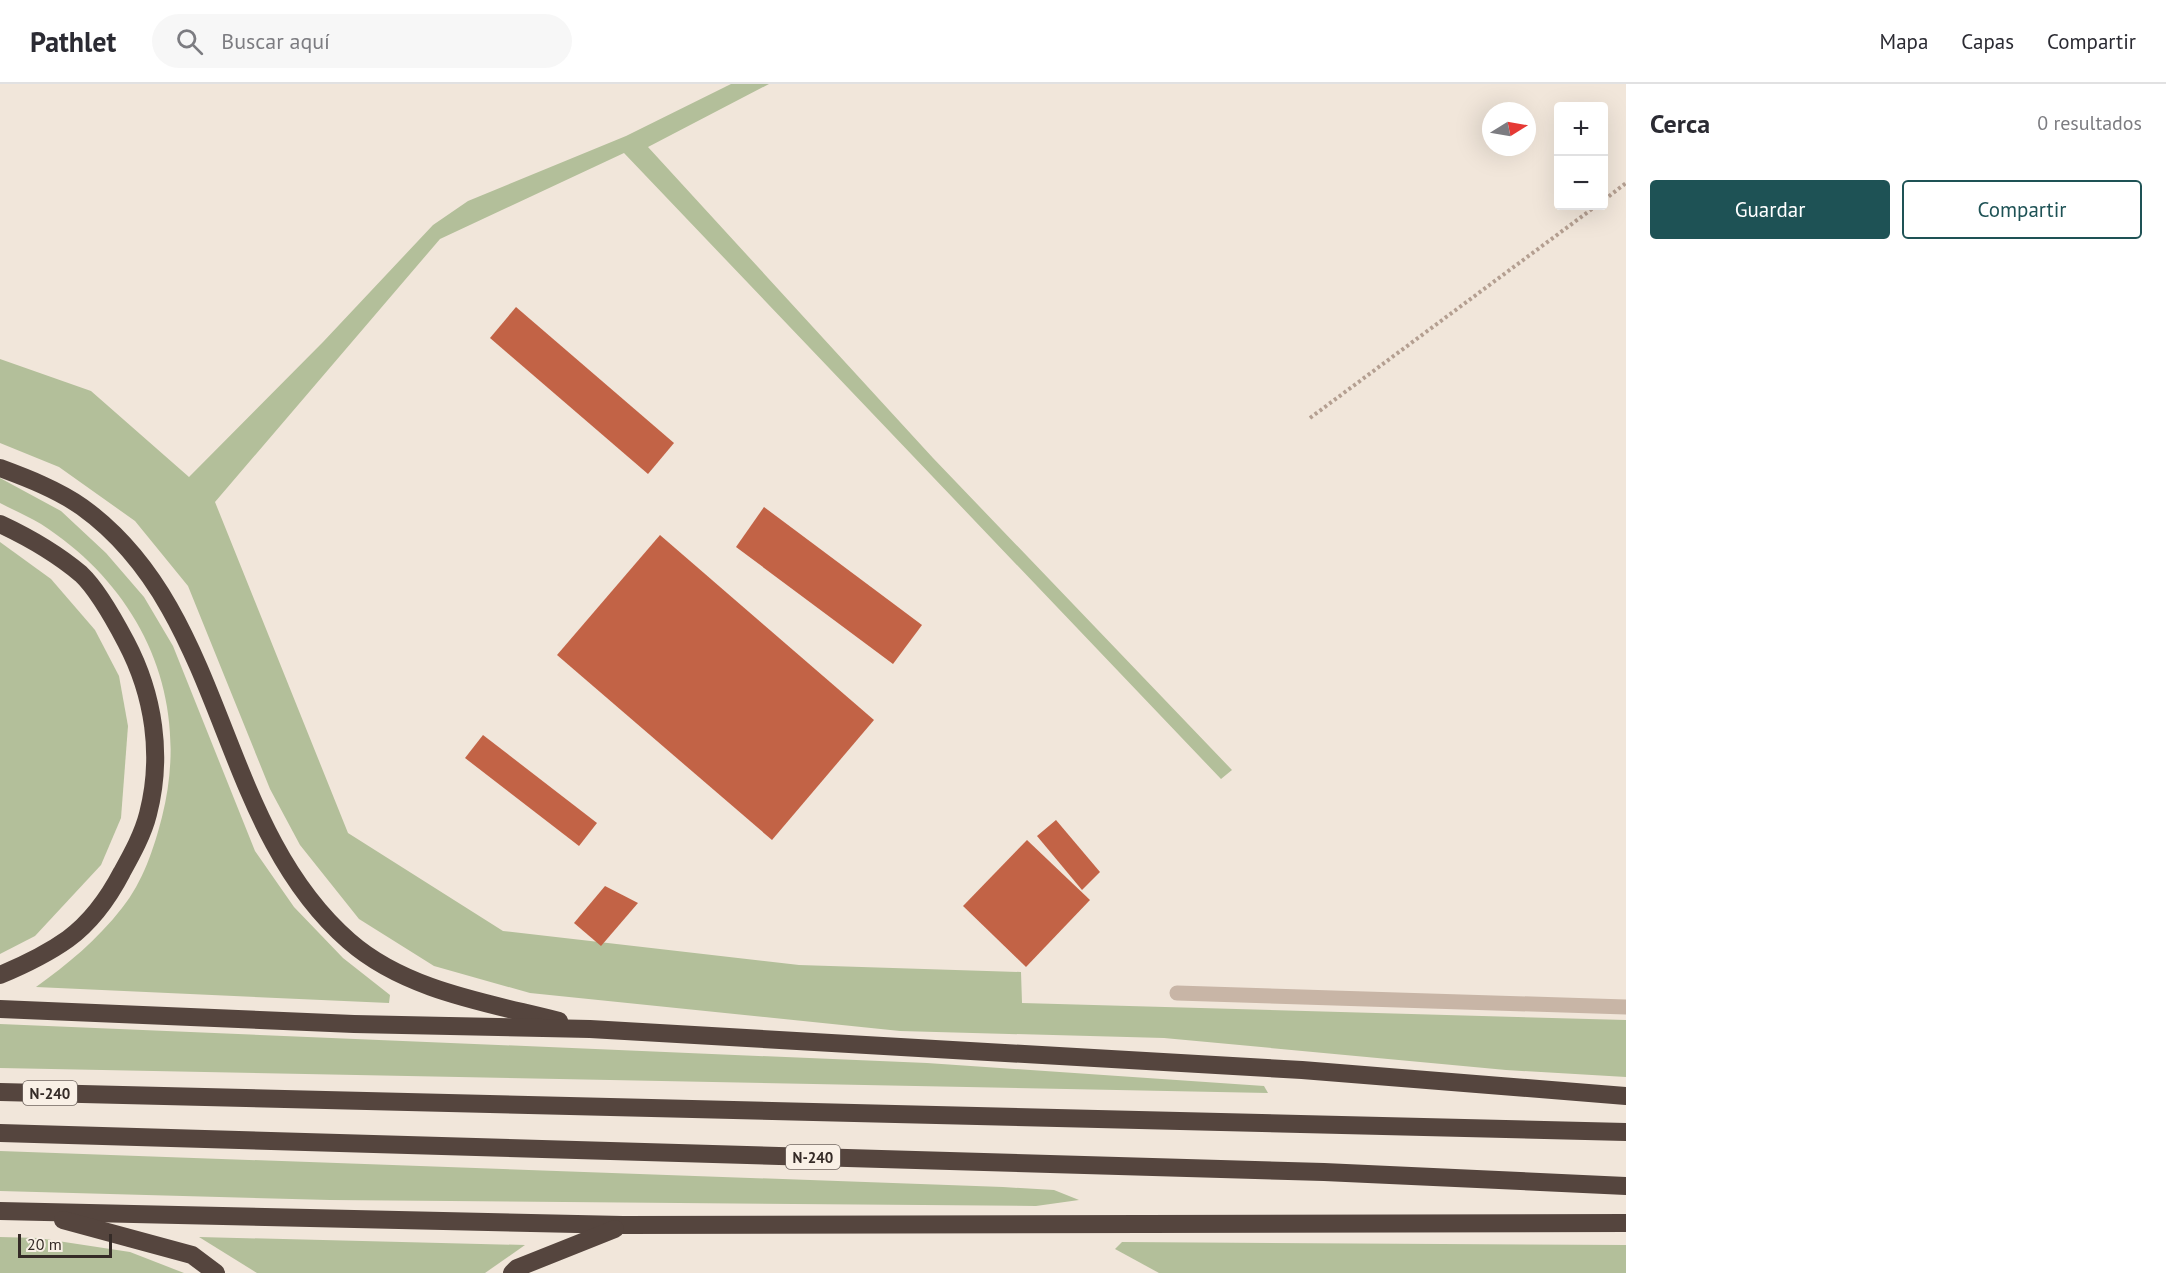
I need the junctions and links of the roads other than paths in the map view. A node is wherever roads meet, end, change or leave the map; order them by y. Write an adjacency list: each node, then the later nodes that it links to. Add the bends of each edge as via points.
1 (0, 468): 7 (highway, via 28,478 81,507 146,571 189,646 236,767 266,829 294,878 318,910 351,943 399,974 447,992)
2 (0, 524): 3 (highway, via 42,544 83,576 120,629 137,664 152,712 155,767 148,815 108,898 70,938)
3 (0, 975)
4 (1177, 993): 5 (street)
5 (1626, 1006)
6 (0, 1009): 7 (highway)
7 (590, 1029): 9 (highway, via 1302,1070)
8 (0, 1092): 10 (highway, N-240)
9 (1626, 1096)
10 (1626, 1132)
11 (0, 1133): 12 (highway, N-240, via 1324,1172)
12 (1626, 1186)
13 (0, 1211): 14 (highway)
14 (35, 1212): 16 (highway); 17 (highway, via 192,1255)
15 (1626, 1223): 16 (highway)
16 (623, 1226): 18 (highway)
17 (216, 1273)
18 (512, 1273)

